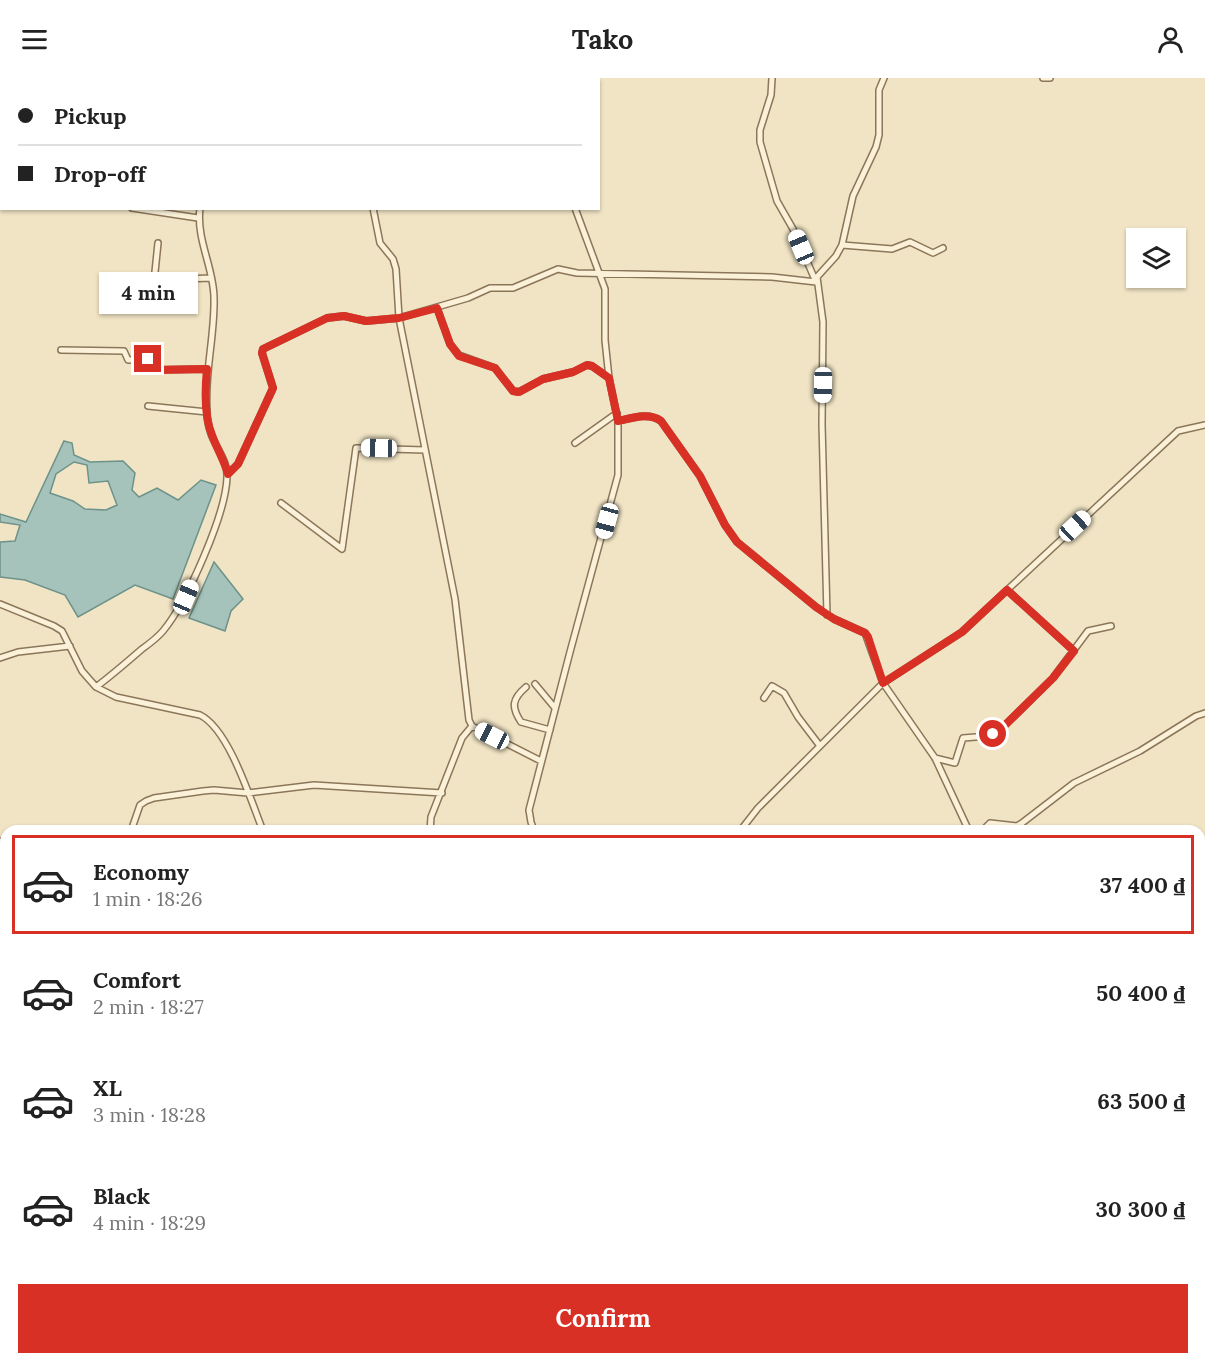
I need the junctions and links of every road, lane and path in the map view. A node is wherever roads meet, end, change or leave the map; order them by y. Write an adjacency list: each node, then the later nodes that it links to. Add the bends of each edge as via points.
1 (772, 78): 15 (street, via 760,142 777,201)
2 (884, 78): 11 (street, via 879,90 878,141 853,196)
3 (1043, 78): 4 (street)
4 (1050, 78)
5 (145, 210): 9 (street)
6 (200, 210): 9 (street)
7 (373, 210): 17 (street, via 380,243 396,269)
8 (575, 210): 13 (street)
9 (198, 218): 14 (street)
10 (158, 243): 14 (street, via 158,279)
11 (842, 245): 12 (street, via 892,249 910,242 933,253); 15 (street)
12 (943, 248)
13 (599, 273): 15 (street, via 772,277); 16 (street, via 558,269 513,288 490,288); 20 (street, via 605,288)
14 (211, 278): 19 (street, via 214,299)
15 (816, 282): 32 (street, via 823,322)
16 (437, 308): 17 (street); 20 (street, via 450,344 459,356 495,368 513,391 587,365)
17 (399, 318): 27 (street); 28 (street, via 327,318 263,349 273,388 238,464)
18 (61, 350): 19 (street, via 124,351 129,360 149,359 153,370)
19 (207, 369): 22 (street)
20 (609, 378): 23 (street)
21 (148, 406): 22 (street)
22 (207, 412): 28 (street, via 210,433)
23 (616, 413): 24 (street); 26 (street)
24 (618, 421): 32 (street, via 657,417 700,476 737,542); 42 (street, via 620,459 616,490)
25 (1205, 425): 30 (street, via 1178,431)
26 (575, 443)
27 (425, 450): 29 (street, via 356,448 342,549); 44 (street, via 455,599)
28 (228, 474): 39 (street, via 218,521 177,612 162,633)
29 (281, 503)
30 (1007, 590): 35 (street); 37 (street, via 962,632)
31 (0, 604): 34 (street, via 54,626 62,631)
32 (827, 615): 37 (street, via 865,633)
33 (1111, 626): 35 (street, via 1088,631)
34 (70, 646): 36 (street); 39 (street, via 82,671)
35 (1074, 651): 47 (street, via 1053,678 998,732 963,738 955,763)
36 (0, 658)
37 (883, 683): 46 (street); 47 (street)
38 (536, 684): 42 (street)
39 (96, 687): 50 (street, via 116,697 208,718 227,744)
40 (526, 687): 45 (street, via 516,695 515,713 521,722)
41 (764, 698): 46 (street, via 772,686 784,693)
42 (555, 708): 45 (street)
43 (1205, 713): 59 (street, via 1140,751 1081,779)
44 (472, 726): 48 (street); 49 (street, via 462,738)
45 (550, 730): 48 (street)
46 (820, 746): 55 (street)
47 (935, 758): 56 (street)
48 (541, 761): 54 (street, via 530,810)
49 (442, 793): 50 (street, via 314,785); 53 (street)
50 (248, 794): 51 (street, via 214,790 154,798 140,805); 52 (street)
51 (133, 825)
52 (261, 825)
53 (430, 825)
54 (532, 825)
55 (745, 825)
56 (966, 825)
57 (988, 825): 58 (street)
58 (1008, 825)
59 (1020, 825)

